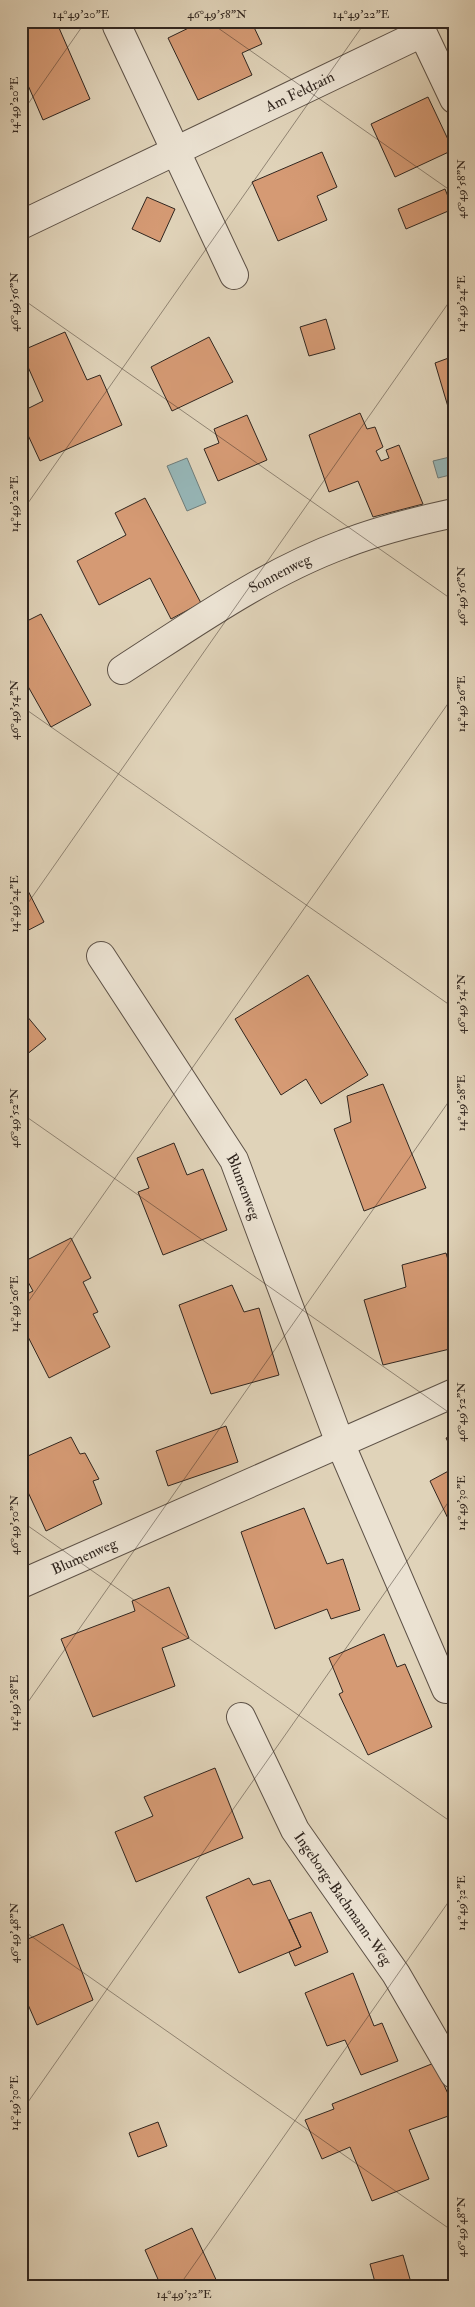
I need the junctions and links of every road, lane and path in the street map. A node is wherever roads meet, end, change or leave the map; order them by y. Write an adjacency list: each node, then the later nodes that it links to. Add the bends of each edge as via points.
1 (118, 26): 4 (street)
2 (420, 27): 3 (street); 4 (street, Am Feldrain)
3 (454, 98)
4 (176, 151): 5 (street, Am Feldrain); 6 (street)
5 (21, 225)
6 (234, 275)
7 (454, 513): 8 (street, Sonnenweg, via 409,523 334,548 266,581)
8 (122, 670)
9 (101, 956): 11 (street, Blumenweg, via 234,1160)
10 (454, 1393): 11 (street, Blumenweg)
11 (340, 1443): 12 (street, Blumenweg); 13 (street, Blumenweg)
12 (21, 1584)
13 (446, 1689)
14 (241, 1718): 15 (street, Ingeborg-Bachmann-Weg, via 295,1830 396,1974)
15 (454, 2074)

